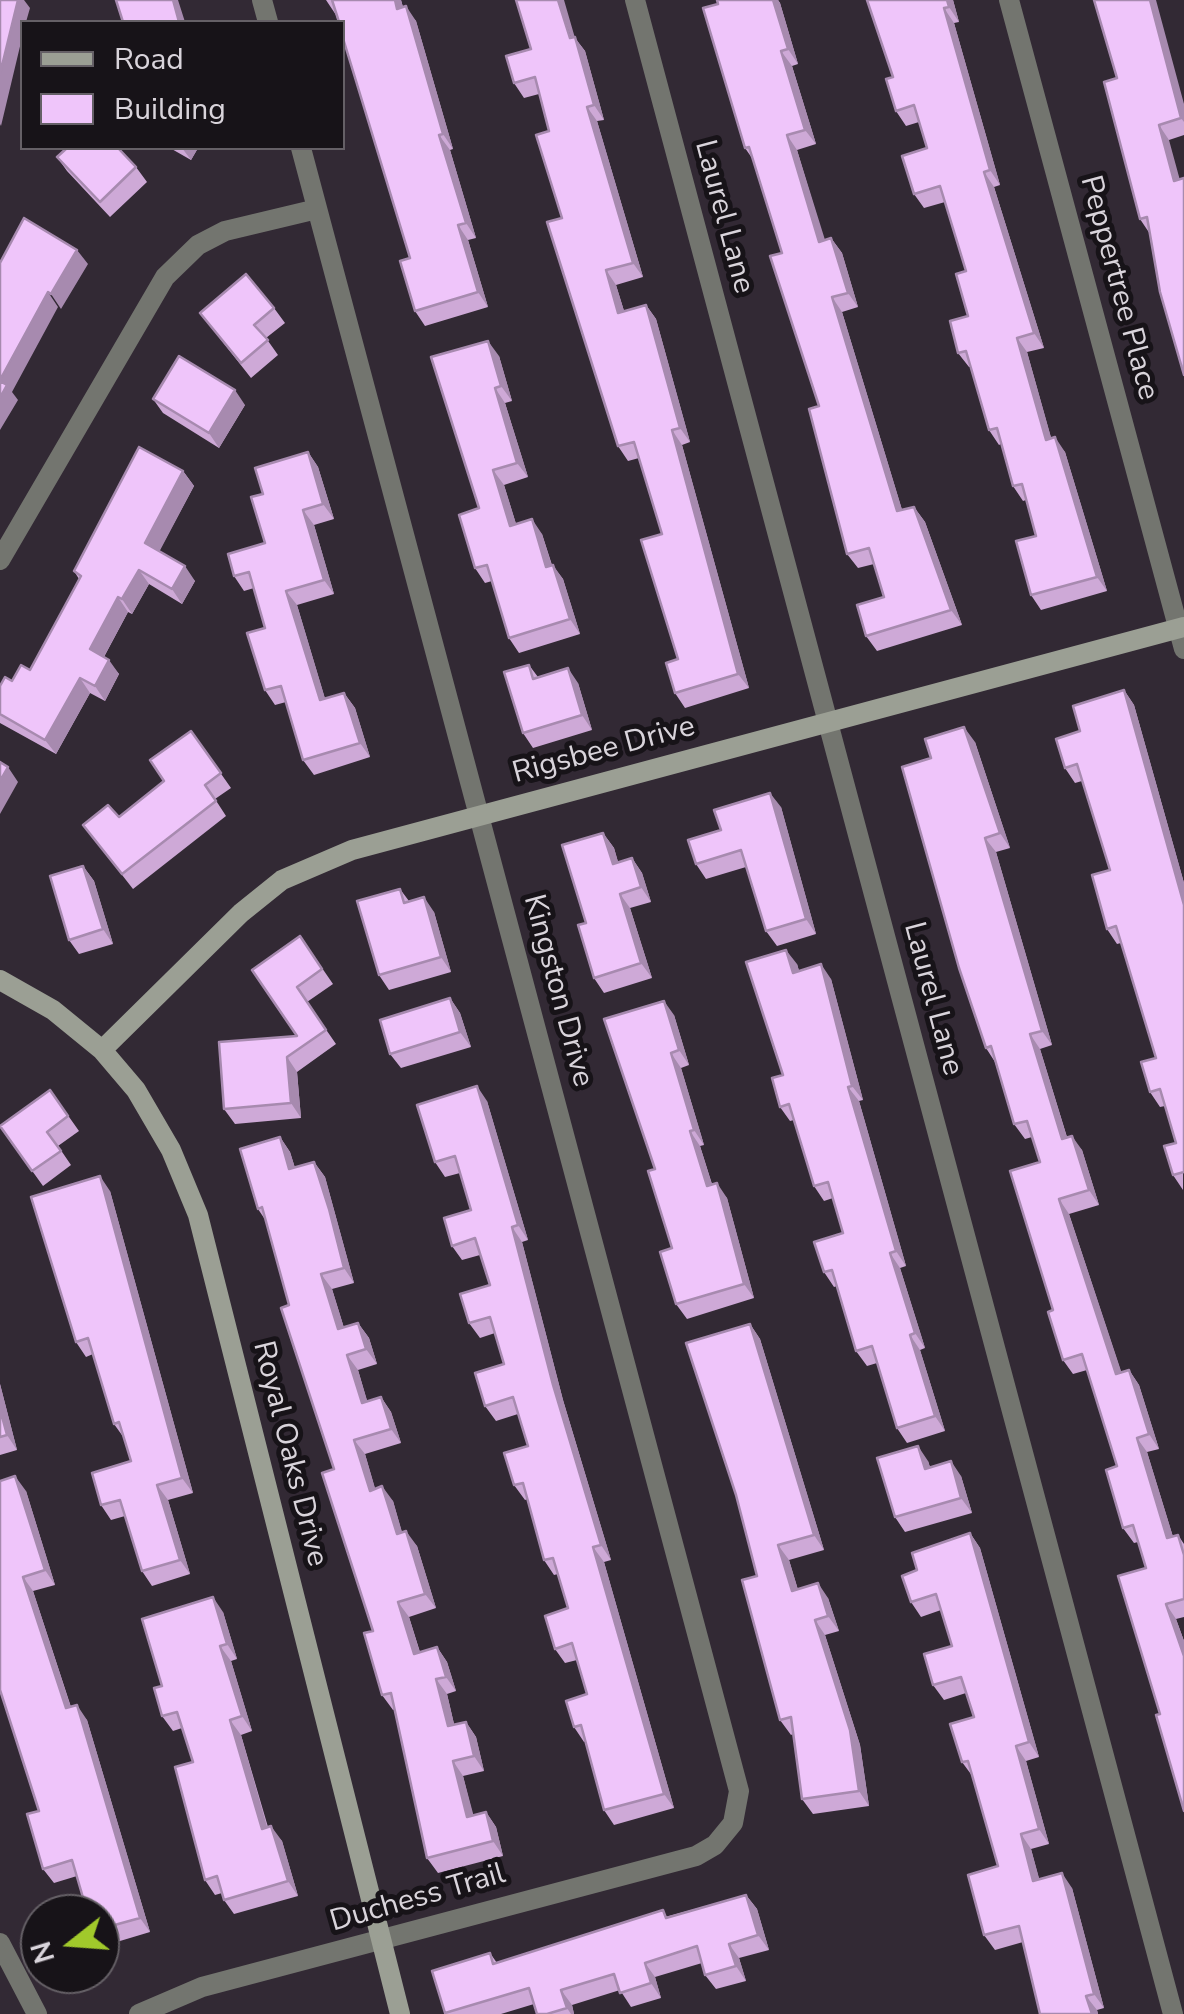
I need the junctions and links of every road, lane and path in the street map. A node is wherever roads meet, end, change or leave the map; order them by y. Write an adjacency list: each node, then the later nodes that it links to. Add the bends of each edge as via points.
1 (635, 0): 8 (street, Laurel Lane)
2 (1009, 0): 6 (street, Peppertree Place)
3 (302, 150): 4 (street, Kingston Drive)
4 (317, 209): 5 (street, via 225,231 198,245 165,278); 9 (street, Kingston Drive)
5 (0, 560)
6 (1181, 627): 7 (street, Peppertree Place); 8 (street, Rigsbee Drive)
7 (1184, 649)
8 (825, 723): 9 (street, Rigsbee Drive); 18 (street, Laurel Lane)
9 (479, 816): 11 (street, Rigsbee Drive, via 352,850 282,880 194,956); 12 (street, Kingston Drive, via 739,1791 732,1823)
10 (0, 980): 11 (street, Royal Oaks Drive, via 53,1010)
11 (102, 1050): 13 (street, Royal Oaks Drive, via 154,1120 198,1215)
12 (715, 1845): 13 (street, Duchess Trail, via 677,1862 606,1876)
13 (382, 1942): 16 (street, Duchess Trail, via 202,1987); 17 (street, Royal Oaks Drive)
14 (0, 1943): 15 (street)
15 (36, 2014)
16 (138, 2014)
17 (400, 2014)
18 (1173, 2014)

